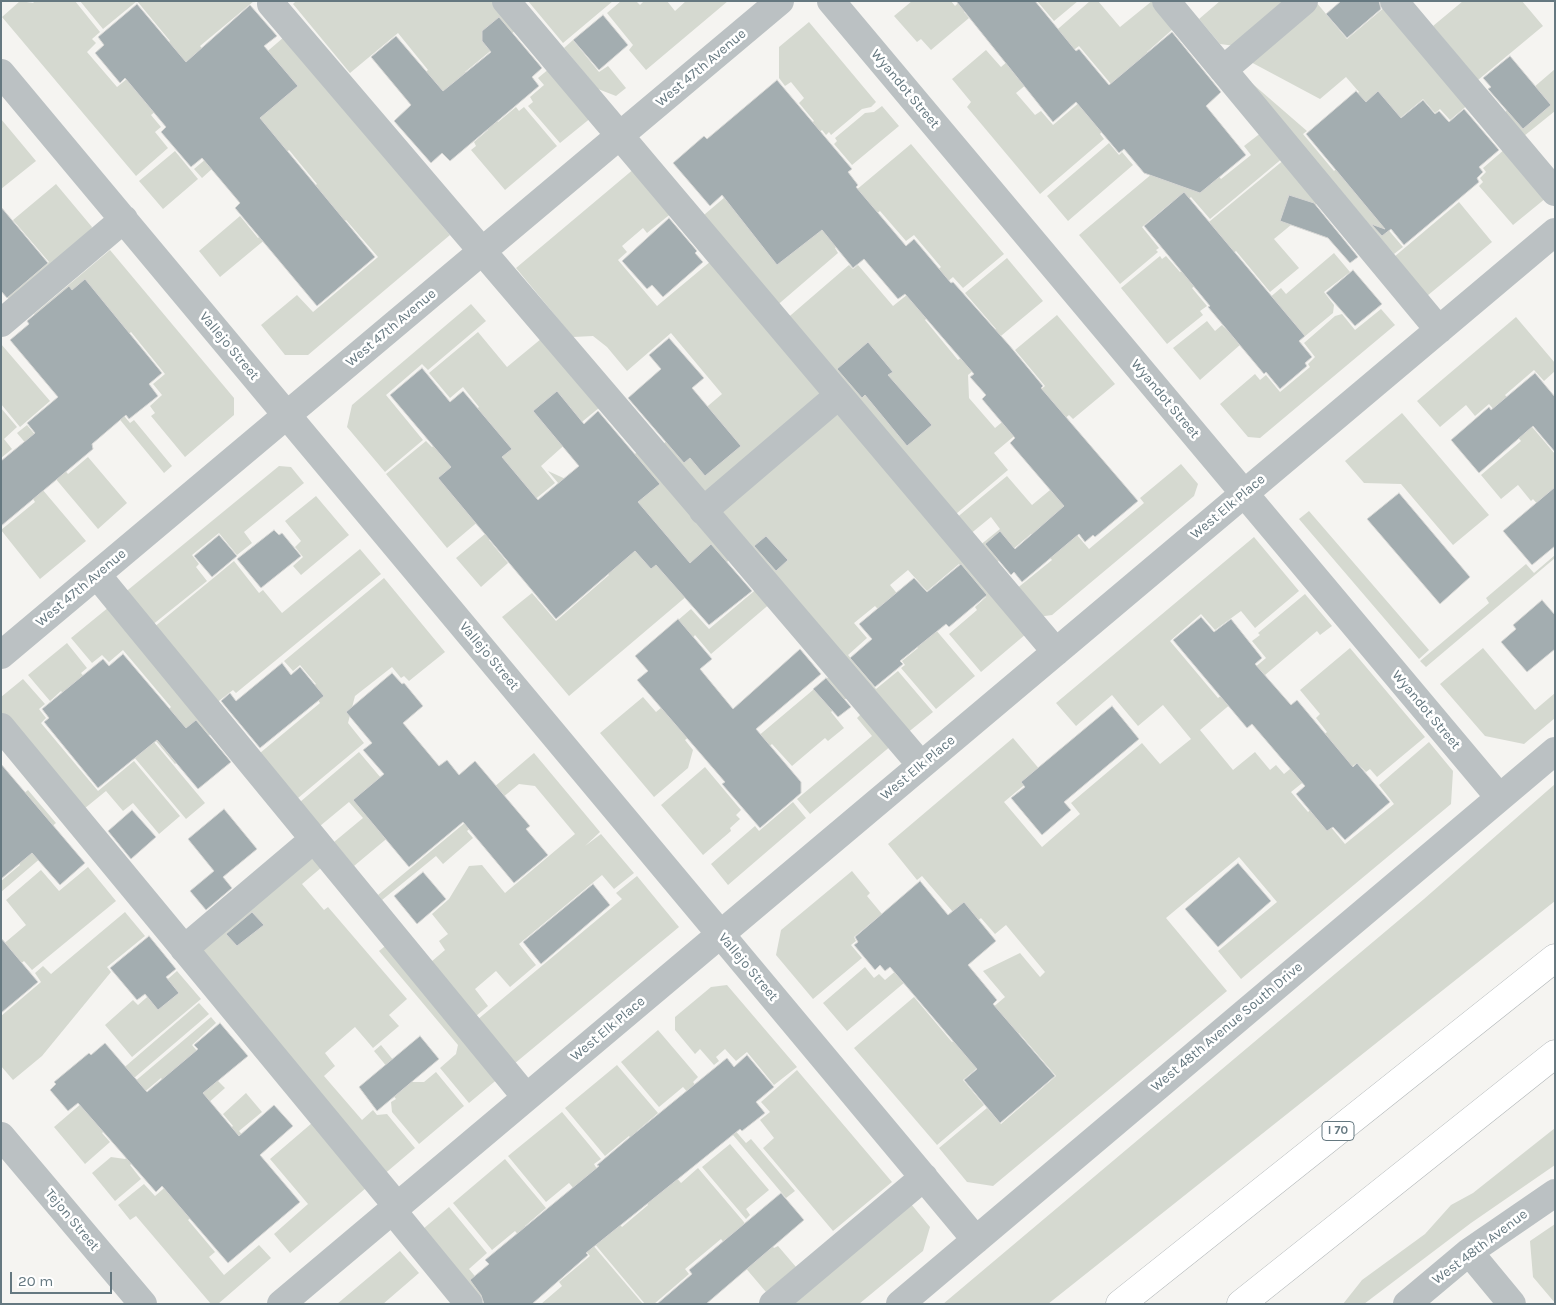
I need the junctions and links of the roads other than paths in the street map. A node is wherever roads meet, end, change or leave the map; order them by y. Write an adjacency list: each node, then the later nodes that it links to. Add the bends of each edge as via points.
1 (274, 1): 14 (street, via 271,4)
2 (506, 1): 10 (street)
3 (780, 1): 10 (street, West 47th Avenue)
4 (831, 1): 19 (street, Wyandot Street)
5 (1166, 1): 8 (street)
6 (1304, 1): 8 (street)
7 (1394, 1): 11 (street)
8 (1223, 70): 16 (street)
9 (1, 73): 12 (street, Vallejo Street)
10 (620, 136): 14 (street, West 47th Avenue); 17 (street)
11 (1555, 192)
12 (124, 219): 15 (street); 18 (street, Vallejo Street)
13 (1555, 232): 16 (street, West Elk Place)
14 (482, 252): 18 (street, West 47th Avenue); 20 (street)
15 (1, 323)
16 (1439, 330): 19 (street, West Elk Place)
17 (839, 395): 20 (street); 22 (street)
18 (287, 415): 21 (street, West 47th Avenue); 29 (street, Vallejo Street)
19 (1244, 493): 22 (street, West Elk Place); 27 (street, Wyandot Street)
20 (703, 511): 26 (street)
21 (97, 575): 23 (street, West 47th Avenue); 28 (street)
22 (1056, 652): 26 (street, West Elk Place)
23 (1, 655)
24 (1, 727): 30 (street)
25 (1555, 751): 27 (street, West 48th Avenue South Drive)
26 (920, 765): 29 (street, West Elk Place)
27 (1500, 798): 38 (street, West 48th Avenue South Drive)
28 (314, 839): 30 (street); 33 (street)
29 (720, 934): 33 (street, West Elk Place); 35 (street, Vallejo Street)
30 (184, 949): 37 (street)
31 (1555, 958): 45 (highway, I 70)
32 (1555, 1054): 46 (highway)
33 (526, 1097): 37 (street, West Elk Place)
34 (1, 1136): 40 (street, Tejon Street)
35 (924, 1177): 38 (street, Vallejo Street); 43 (street)
36 (1555, 1192): 39 (street, West 48th Avenue)
37 (394, 1208): 41 (street, West Elk Place); 42 (street)
38 (976, 1240): 44 (street, West 48th Avenue South Drive)
39 (1469, 1252): 47 (street, West 48th Avenue); 48 (street)
40 (143, 1304)
41 (281, 1304)
42 (470, 1304)
43 (773, 1304)
44 (900, 1304)
45 (1120, 1304)
46 (1241, 1304)
47 (1407, 1304)
48 (1512, 1304)

